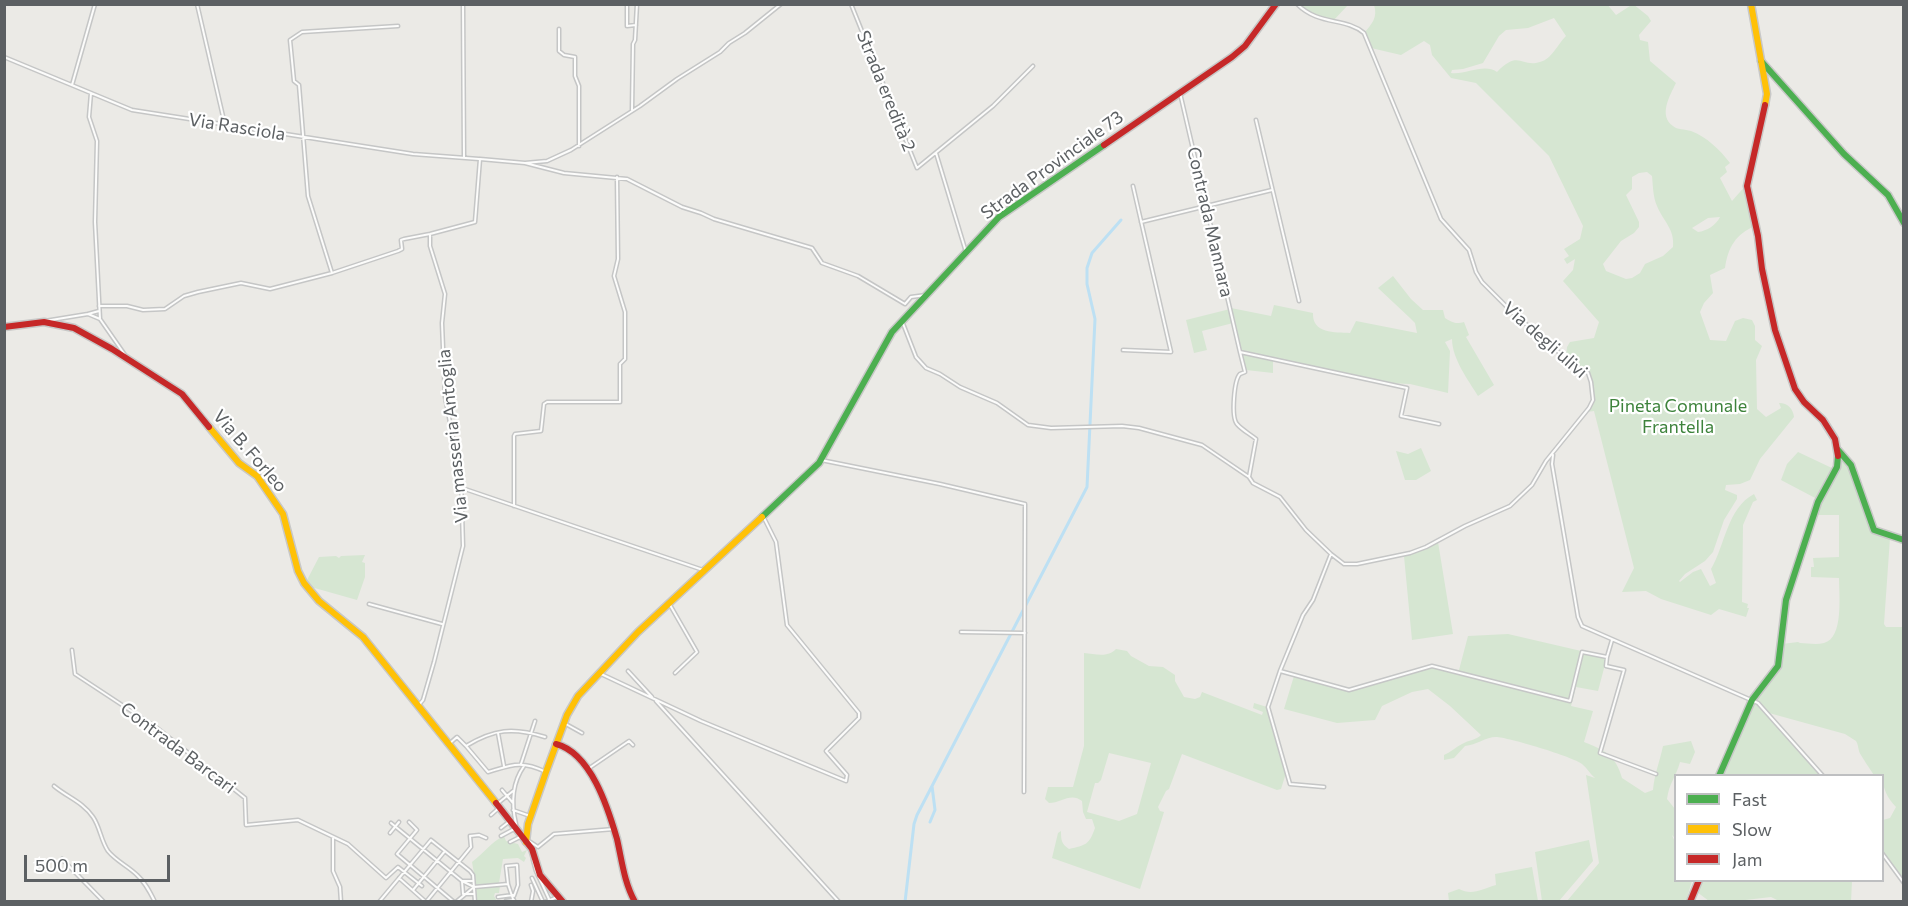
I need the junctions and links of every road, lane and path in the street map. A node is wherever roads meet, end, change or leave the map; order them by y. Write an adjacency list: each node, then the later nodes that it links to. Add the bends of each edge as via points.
1 (95, 4): 17 (street)
2 (197, 4): 22 (street)
3 (463, 4): 26 (street)
4 (627, 4): 11 (street, via 627,24)
5 (636, 4): 11 (street)
6 (781, 4): 20 (street, via 720,52)
7 (851, 4): 25 (street, Strada eredità 2, via 917,168)
8 (1276, 4): 19 (main road, Strada Provinciale 73, via 1239,51)
9 (1297, 4): 52 (street, Via degli ulivi, via 1307,14 1364,33 1438,212 1469,250 1478,276 1513,313 1588,373 1592,403)
10 (1751, 4): 15 (main road)
11 (636, 25): 20 (street)
12 (398, 26): 23 (street, via 302,32 290,40)
13 (560, 29): 24 (street, via 559,51 575,57)
14 (4, 57): 17 (street, Via Rasciola)
15 (1761, 60): 34 (main road, via 1844,154 1888,195); 51 (main road, via 1767,94 1747,188 1762,269 1795,389 1823,420)
16 (1033, 66): 25 (street, Strada eredità 2, via 993,106)
17 (72, 85): 18 (street, Via Rasciola)
18 (91, 93): 22 (street, Via Rasciola, via 132,110); 40 (street, via 88,117 97,141)
19 (1180, 93): 32 (street, Contrada Mannara); 36 (main road, Strada Provinciale 73, via 1007,211)
20 (632, 110): 24 (street)
21 (1256, 120): 31 (street)
22 (225, 125): 23 (street, Via Rasciola)
23 (303, 137): 26 (street, Via Rasciola); 37 (street, via 308,196)
24 (579, 146): 28 (street, via 547,161)
25 (936, 153): 36 (street)
26 (464, 158): 27 (street, Via Rasciola)
27 (480, 159): 28 (street, Via Rasciola); 35 (street, via 475,222)
28 (525, 164): 29 (street, via 564,173)
29 (617, 177): 38 (street, via 627,178 714,219 812,248 822,263 858,276 904,304 911,297); 56 (street, via 618,259 614,276 626,319 620,402 544,404 541,431 514,436)
30 (1133, 186): 33 (street)
31 (1272, 190): 32 (street); 39 (street)
32 (1206, 206): 33 (street); 48 (street, Contrada Mannara)
33 (1141, 222): 47 (street, via 1172,352)
34 (1904, 223)
35 (430, 234): 37 (street, via 404,238 401,250); 55 (street, Via masseria Antoglia, via 445,294 445,397)
36 (966, 252): 38 (main road, Strada Provinciale 73)
37 (332, 273): 40 (street, via 270,289 241,283 230,285 184,296 165,309)
38 (926, 295): 44 (main road, Strada Provinciale 73)
39 (1299, 301)
40 (99, 306): 41 (street)
41 (100, 311): 42 (street); 43 (street)
42 (88, 314): 43 (street); 45 (street)
43 (100, 320): 49 (street)
44 (902, 321): 53 (main road, Strada Provinciale 73, via 892,332); 54 (street, via 916,357 926,368 997,403 1028,425 1051,429 1127,426 1202,445)
45 (44, 322): 46 (main road, Via B. Forleo); 49 (main road, Via B. Forleo, via 74,328)
46 (4, 327)
47 (1123, 350)
48 (1240, 352): 50 (street, via 1407,388 1401,416); 54 (street, Contrada Mannara, via 1245,372 1237,379 1234,417 1256,439)
49 (126, 357): 75 (main road, Via B. Forleo, via 178,391 239,463 256,477 283,514 304,583 363,637)
50 (1439, 424)
51 (1838, 450): 58 (main road, via 1849,460 1874,530); 74 (main road, via 1837,467 1818,502 1786,600 1778,666)
52 (1554, 453): 59 (street, via 1532,485 1510,506 1426,547 1349,565); 66 (street, via 1552,464 1578,617 1582,626)
53 (821, 460): 57 (main road, Strada Provinciale 73); 65 (street, via 1024,503)
54 (1249, 477): 59 (street, via 1280,497)
55 (462, 488): 56 (street); 63 (street, Via masseria Antoglia, via 463,546)
56 (514, 506): 60 (street)
57 (763, 515): 60 (main road, Strada Provinciale 73); 73 (street, via 776,542 787,625 860,713 826,751 847,775 846,781)
58 (1904, 540)
59 (1331, 554): 70 (street)
60 (703, 570): 62 (main road, Strada Provinciale 73)
61 (369, 603): 63 (street)
62 (668, 603): 71 (main road, Strada Provinciale 73); 72 (street, via 697,650)
63 (442, 624): 75 (street, Via masseria Antoglia, via 423,700)
64 (961, 633): 65 (street)
65 (1025, 633): 100 (street)
66 (1612, 640): 68 (street); 74 (street)
67 (72, 650): 116 (street, Contrada Barcari, via 75,674 174,740 245,798 246,825 298,820)
68 (1607, 657): 70 (street, via 1582,652 1570,701 1432,666 1349,690); 93 (street, via 1606,666 1624,670 1600,753)
69 (628, 671): 73 (street)
70 (1280, 671): 97 (street, via 1268,707 1290,784)
71 (599, 673): 73 (street); 77 (main road, Strada Provinciale 73, via 578,696)
72 (675, 673)
73 (655, 700): 163 (street)
74 (1752, 700): 94 (main road); 95 (street)
75 (418, 706): 83 (main road, Via B. Forleo)
76 (535, 721): 79 (street)
77 (564, 723): 80 (street); 81 (main road, Strada Provinciale 73)
78 (497, 732): 79 (street); 86 (street); 90 (street)
79 (532, 733): 82 (street); 89 (street)
80 (582, 733)
81 (561, 734): 84 (main road, Strada Provinciale 73); 87 (main road)
82 (545, 737)
83 (448, 744): 86 (street, via 458,737); 103 (main road, Via B. Forleo)
84 (556, 744): 87 (main road); 88 (main road, Strada Provinciale 73)
85 (633, 745): 91 (street, via 629,741)
86 (466, 746): 90 (street, via 488,772)
87 (567, 749): 88 (main road); 91 (main road)
88 (552, 756): 92 (main road, Strada Provinciale 73)
89 (523, 765): 90 (street); 92 (street); 99 (street)
90 (504, 766)
91 (588, 769): 112 (main road)
92 (546, 772): 106 (main road, Strada Provinciale 73)
93 (1656, 774)
94 (1720, 774)
95 (1821, 774)
96 (54, 786): 153 (street, via 88,810 107,850 137,875)
97 (1324, 787)
98 (502, 790): 101 (street)
99 (514, 790): 101 (street); 102 (street)
100 (1024, 792)
101 (507, 796): 102 (street); 103 (street)
102 (513, 803): 104 (street)
103 (498, 806): 105 (street); 113 (main road, Via B. Forleo)
104 (513, 810): 106 (street); 113 (street)
105 (491, 815)
106 (530, 816): 113 (main road, Strada Provinciale 73)
107 (399, 822): 110 (street)
108 (409, 822): 117 (street, via 417,830)
109 (391, 823): 110 (street)
110 (396, 827): 114 (street); 117 (street)
111 (501, 828): 113 (street)
112 (614, 830): 113 (street, via 554,834 538,847); 162 (main road, via 628,891)
113 (521, 831): 115 (street); 119 (street); 148 (street); 161 (main road, Via B. Forleo, via 534,853 540,875)
114 (390, 833)
115 (501, 836)
116 (333, 837): 127 (street, Contrada Barcari, via 348,843 386,878 398,867); 154 (street, via 333,871)
117 (410, 838): 120 (street); 126 (street, via 397,854)
118 (486, 838): 125 (street, via 470,836 471,847)
119 (510, 842)
120 (423, 849): 121 (street, via 431,840); 124 (street); 126 (street)
121 (445, 851): 124 (street); 125 (street)
122 (1884, 855): 136 (street)
123 (62, 859): 152 (street)
124 (437, 861): 128 (street); 129 (street)
125 (459, 862): 128 (street); 132 (street, via 470,871)
126 (410, 865): 127 (street); 129 (street)
127 (405, 872): 130 (street); 137 (street)
128 (451, 872): 133 (street); 140 (street)
129 (424, 877): 137 (street); 140 (street)
130 (399, 878): 141 (street); 155 (street)
131 (532, 878): 160 (street)
132 (473, 880): 133 (street); 139 (street)
133 (462, 881): 139 (street); 142 (street)
134 (1698, 882): 164 (main road)
135 (508, 884): 139 (street); 144 (street); 144 (street, via 506,866 517,865 518,885)
136 (1904, 884)
137 (420, 885): 141 (street)
138 (531, 885): 159 (street)
139 (474, 887): 142 (street); 143 (street)
140 (438, 888): 146 (street); 157 (street)
141 (413, 890): 150 (street)
142 (463, 894): 143 (street); 157 (street)
143 (474, 894): 158 (street)
144 (513, 896): 149 (street); 151 (street)
145 (498, 897): 149 (street)
146 (429, 898): 150 (street); 156 (street)
147 (555, 898): 148 (street)
148 (549, 899): 160 (street)
149 (506, 900): 151 (street)
150 (426, 901)
151 (514, 901)
152 (104, 902)
153 (154, 902)
154 (341, 902)
155 (380, 902)
156 (434, 902)
157 (455, 902)
158 (475, 902)
159 (531, 902)
160 (544, 902)
161 (563, 902)
162 (635, 902)
163 (839, 902)
164 (1690, 902)

